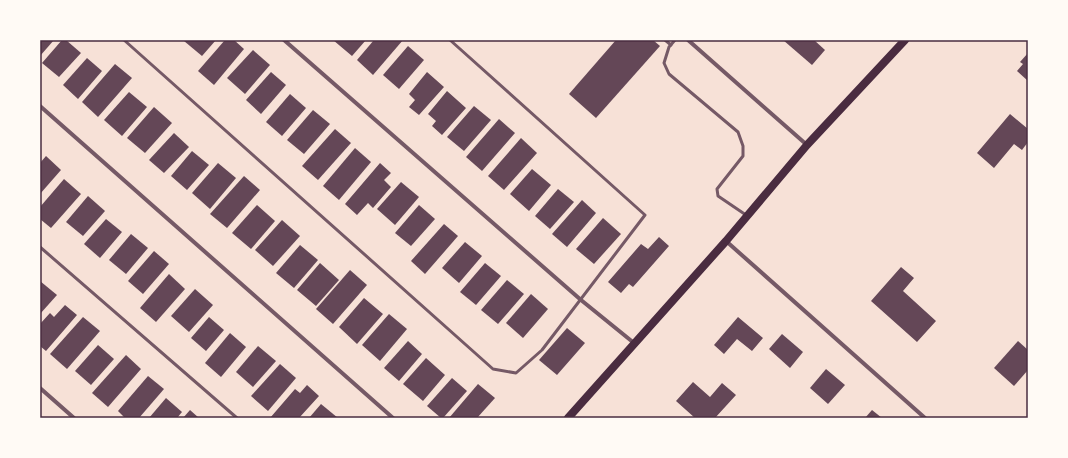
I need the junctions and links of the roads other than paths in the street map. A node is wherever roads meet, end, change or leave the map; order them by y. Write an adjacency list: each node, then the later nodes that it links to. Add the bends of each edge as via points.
1 (124, 40): 14 (lane, via 493,369 516,373 542,350)
2 (284, 40): 14 (street)
3 (450, 40): 14 (lane, via 645,215)
4 (665, 40): 8 (lane)
5 (675, 40): 8 (lane)
6 (688, 40): 10 (street)
7 (905, 40): 10 (main road)
8 (671, 44): 11 (lane, via 664,63 669,74 738,132 744,156 717,189 718,196)
9 (40, 106): 19 (street)
10 (807, 145): 11 (main road)
11 (747, 216): 12 (main road)
12 (726, 241): 15 (main road); 21 (street)
13 (40, 247): 18 (lane)
14 (581, 300): 15 (street)
15 (634, 343): 20 (main road)
16 (40, 388): 17 (street)
17 (74, 418)
18 (237, 418)
19 (393, 418)
20 (568, 418)
21 (925, 418)

